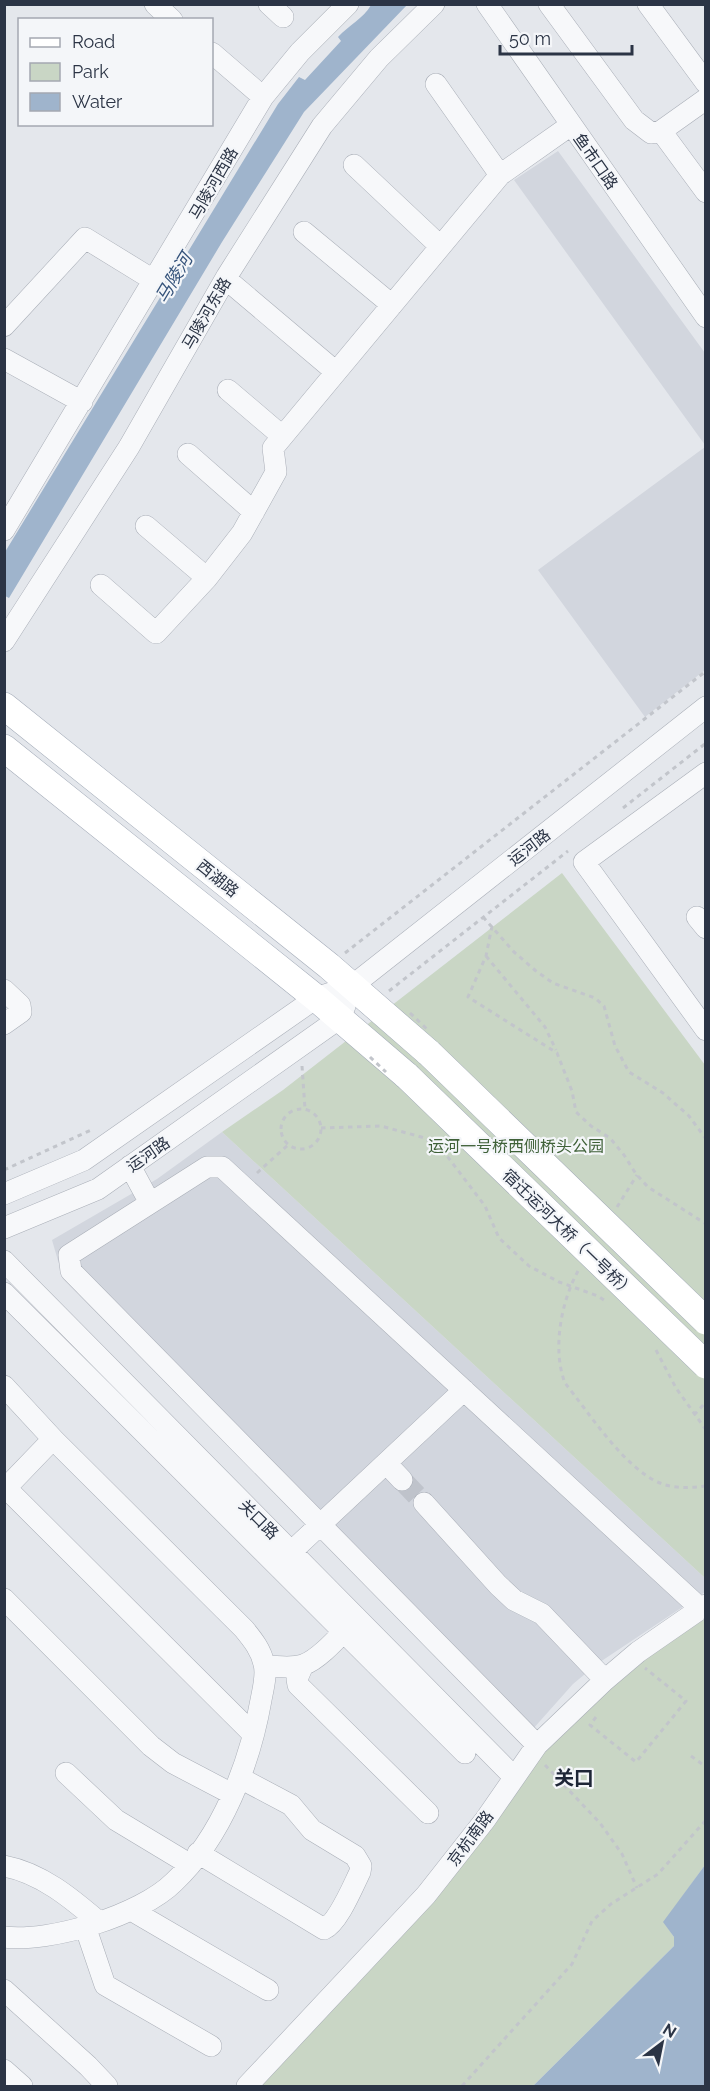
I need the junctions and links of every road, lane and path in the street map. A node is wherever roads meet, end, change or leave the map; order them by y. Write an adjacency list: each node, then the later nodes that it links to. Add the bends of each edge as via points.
1 (348, 4): 9 (street, 马陵河西路, via 300,52)
2 (434, 4): 18 (street, 马陵河东路, via 379,58 322,126)
3 (487, 4): 11 (street, 鱼市口路)
4 (549, 4): 12 (street, via 634,120 651,133)
5 (648, 4): 7 (street)
6 (213, 54): 9 (street)
7 (705, 83)
8 (436, 84): 14 (street)
9 (263, 97): 19 (street, 马陵河西路)
10 (705, 99): 12 (street)
11 (571, 125): 14 (street); 21 (street, 鱼市口路)
12 (661, 131): 15 (street)
13 (354, 165): 17 (street)
14 (500, 175): 17 (street)
15 (705, 192)
16 (304, 232): 20 (street)
17 (440, 246): 20 (street)
18 (226, 279): 24 (street); 34 (street, 马陵河东路, via 129,447)
19 (155, 281): 22 (street, via 85,238); 26 (street, 马陵河西路)
20 (392, 305): 24 (street)
21 (705, 317)
22 (4, 326)
23 (4, 359): 26 (street)
24 (336, 372): 27 (street)
25 (228, 390): 27 (street)
26 (82, 402): 31 (street, 马陵河西路)
27 (282, 436): 29 (street, via 273,448 276,472)
28 (188, 454): 29 (street)
29 (254, 512): 32 (street)
30 (146, 526): 32 (street)
31 (4, 530)
32 (207, 578): 33 (street, via 156,633)
33 (101, 585)
34 (30, 601): 35 (street); 36 (street, 马陵河东路)
35 (4, 614)
36 (4, 641)
37 (705, 671): 45 (path)
38 (4, 706): 45 (main road, 西湖路)
39 (705, 707): 46 (street, 运河路)
40 (4, 748): 48 (main road, 西湖路)
41 (705, 772): 51 (street, via 584,862)
42 (483, 917): 43 (path)
43 (492, 926): 44 (path); 59 (path, via 514,952 544,977 595,998 604,1006 615,1046 629,1072 663,1093 689,1116)
44 (486, 956): 53 (path, via 545,1027); 53 (path, via 468,997)
45 (329, 966): 46 (main road, 西湖路)
46 (352, 986): 48 (street, 运河路); 49 (street); 52 (main road, 西湖路)
47 (4, 990): 50 (street, via 20,1005 21,1012)
48 (316, 998): 49 (main road, 西湖路); 65 (street, 运河路, via 84,1160)
49 (340, 1018): 55 (main road, 西湖路); 61 (street, 运河路)
50 (4, 1024)
51 (705, 1030)
52 (429, 1053): 75 (main road, 宿迁运河大桥（一号桥）, bridge)
53 (557, 1053): 63 (path, via 576,1112 610,1138)
54 (302, 1064): 56 (path)
55 (406, 1076): 77 (main road, 宿迁运河大桥（一号桥）, bridge)
56 (305, 1109): 58 (path, via 316,1116); 60 (path, via 292,1111 283,1121 282,1134)
57 (99, 1126): 62 (path)
58 (321, 1128): 60 (path, via 318,1140 308,1148); 72 (path, via 381,1126 425,1138 444,1152 485,1206 499,1238 529,1266)
59 (705, 1139)
60 (289, 1144): 64 (path)
61 (130, 1166): 66 (street); 69 (street, 运河路, via 98,1189)
62 (4, 1170)
63 (637, 1175): 67 (path); 68 (path, via 648,1187)
64 (243, 1186): 66 (street, via 222,1167 207,1167); 79 (street)
65 (4, 1194)
66 (150, 1203): 89 (street, via 69,1255 71,1271)
67 (612, 1214)
68 (705, 1224)
69 (4, 1228)
70 (4, 1261): 90 (street, 关口路)
71 (580, 1268): 72 (path)
72 (572, 1287): 74 (path); 86 (path, via 559,1330 560,1368 565,1383 634,1467 660,1484 679,1488)
73 (4, 1293): 93 (street)
74 (612, 1305)
75 (705, 1321)
76 (656, 1350): 81 (path)
77 (705, 1365)
78 (4, 1386): 83 (street)
79 (464, 1390): 84 (street); 92 (street)
80 (705, 1402): 81 (path)
81 (694, 1415): 82 (path)
82 (705, 1430)
83 (53, 1440): 87 (street); 95 (street, via 244,1629 259,1648)
84 (386, 1463): 85 (street); 89 (street)
85 (402, 1480)
86 (705, 1486)
87 (5, 1489): 99 (street)
88 (424, 1503): 97 (street, via 498,1585 514,1600 542,1614)
89 (321, 1524): 90 (street); 100 (street)
90 (291, 1552): 93 (street, 关口路)
91 (4, 1599): 106 (street, via 151,1746 173,1763)
92 (703, 1607): 97 (street, 京杭南路)
93 (350, 1625): 96 (street); 101 (street); 105 (street, 关口路)
94 (640, 1664): 98 (path, via 686,1701 636,1762 590,1725)
95 (265, 1666): 96 (street); 99 (street)
96 (301, 1675): 107 (street)
97 (605, 1680): 100 (street, 京杭南路)
98 (597, 1716)
99 (253, 1734): 106 (street)
100 (535, 1749): 105 (street, 京杭南路); 111 (path, via 600,1823 622,1854)
101 (465, 1753)
102 (691, 1756): 103 (path)
103 (705, 1767)
104 (66, 1773): 109 (street, via 116,1820)
105 (514, 1777): 121 (street, 京杭南路, via 426,1895)
106 (236, 1786): 109 (street, via 220,1820); 109 (street, via 291,1805 312,1830 355,1856 360,1872 340,1909 324,1929)
107 (428, 1813)
108 (705, 1820): 111 (path, via 658,1874)
109 (194, 1859): 112 (street, via 174,1883)
110 (4, 1866): 113 (street, via 46,1881 78,1904)
111 (637, 1888): 122 (path, via 592,1922 572,1964)
112 (131, 1910): 113 (street); 116 (street)
113 (92, 1924): 114 (street, via 72,1931); 117 (street, via 91,1949 105,1985)
114 (4, 1937)
115 (4, 1990): 120 (street)
116 (268, 1990)
117 (211, 2046)
118 (4, 2070): 119 (street)
119 (22, 2086)
120 (107, 2086)
121 (247, 2086)
122 (462, 2086)

